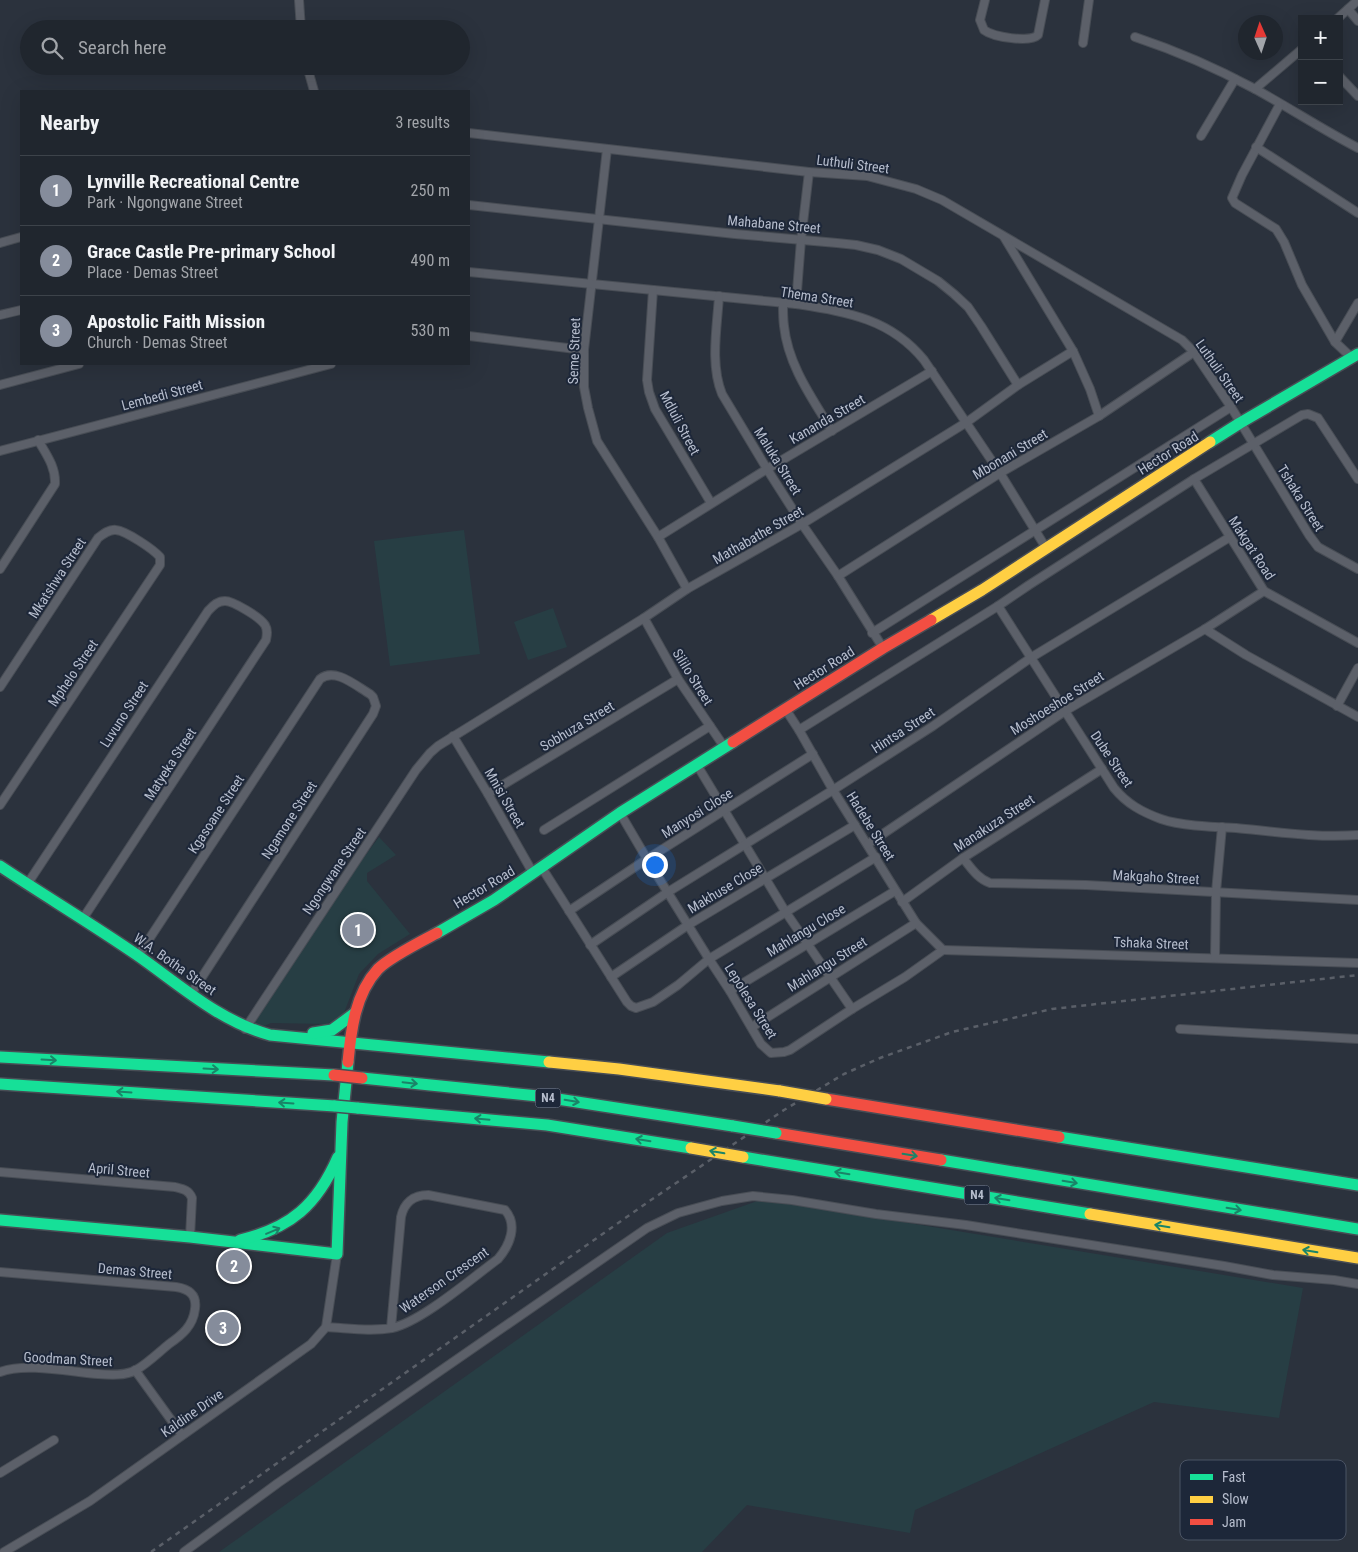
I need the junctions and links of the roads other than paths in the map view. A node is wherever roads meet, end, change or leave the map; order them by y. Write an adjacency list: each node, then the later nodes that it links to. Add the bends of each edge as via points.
1 (299, 0): 8 (street)
2 (985, 0): 3 (street, via 980,20 984,30 995,36 1028,40 1038,35)
3 (1044, 0)
4 (1089, 0): 11 (street)
5 (1358, 0): 6 (street)
6 (1348, 9): 7 (street); 9 (street)
7 (1341, 15)
8 (300, 20)
9 (1358, 21)
10 (1135, 37): 14 (street, via 1195,59)
11 (1083, 43)
12 (1298, 52): 16 (street)
13 (310, 75): 17 (street)
14 (1235, 79): 16 (street); 21 (street)
15 (1343, 80): 18 (street)
16 (1255, 89): 19 (street)
17 (314, 90)
18 (1358, 96)
19 (1280, 104): 22 (street); 23 (street)
20 (470, 132): 24 (street, Luthuli Street)
21 (1202, 136)
22 (1356, 145)
23 (1256, 147): 27 (street); 43 (street, via 1234,191 1233,201 1268,223 1280,235 1302,285)
24 (607, 149): 25 (street, Luthuli Street); 28 (street, Seme Street)
25 (809, 172): 29 (street, Luthuli Street, via 866,176 916,189 942,200); 31 (street)
26 (470, 205): 28 (street, Mahabane Street)
27 (1358, 213)
28 (598, 219): 31 (street, Mahabane Street); 34 (street, Seme Street)
29 (1004, 237): 45 (street); 46 (street, Luthuli Street, via 1173,333)
30 (20, 238): 32 (street)
31 (801, 240): 39 (street); 51 (street, Mahabane Street, via 878,250 901,259 938,281 968,307)
32 (0, 243)
33 (470, 272): 34 (street, Thema Street)
34 (591, 283): 35 (street, Thema Street); 44 (street, Seme Street)
35 (654, 290): 36 (street, Thema Street); 66 (street, Mdluli Street, via 647,366 649,392 655,409)
36 (719, 296): 37 (street, Thema Street); 62 (street, Maluka Street, via 715,359 718,382)
37 (783, 303): 39 (street, Thema Street); 57 (street, via 784,327 792,361)
38 (1358, 303): 43 (street)
39 (796, 304): 50 (street, Thema Street, via 849,312 890,330 915,349)
40 (20, 310): 41 (street)
41 (0, 315)
42 (470, 336): 44 (street)
43 (1334, 342): 47 (street)
44 (584, 350): 69 (street, Seme Street, via 584,386 597,442)
45 (1073, 351): 51 (street, Mathabathe Street); 54 (street)
46 (1194, 352): 53 (street, Luthuli Street); 54 (street, Mbonani Street)
47 (1355, 356): 56 (main road, Hector Road)
48 (75, 365): 52 (street)
49 (327, 365): 58 (street, Lembedi Street)
50 (932, 371): 55 (street, Thema Street); 57 (street, Kananda Street)
51 (1018, 384): 55 (street, Mathabathe Street)
52 (0, 385)
53 (1231, 407): 56 (street, Luthuli Street); 68 (street, Hector Road)
54 (1099, 416): 63 (street, Mbonani Street)
55 (967, 422): 63 (street, Thema Street); 67 (street, Mathabathe Street)
56 (1240, 424): 60 (street, Tshaka Street); 71 (main road, Hector Road)
57 (832, 431): 62 (street, Kananda Street)
58 (38, 440): 61 (street, Lembedi Street); 73 (street, via 55,472 55,484)
59 (0, 441): 61 (street)
60 (1253, 445): 64 (street); 65 (street, via 1295,418 1308,414 1318,418); 74 (street, Tshaka Street, via 1318,547)
61 (1, 451)
62 (767, 468): 66 (street, Kananda Street); 67 (street, Maluka Street)
63 (1000, 473): 68 (street, Thema Street); 75 (street, Mbonani Street)
64 (1194, 479): 70 (street, Makgat Road); 78 (street)
65 (1358, 480)
66 (710, 503): 69 (street, Kananda Street)
67 (802, 524): 75 (street, Maluka Street); 76 (street, Mathabathe Street)
68 (1036, 530): 71 (street, Thema Street); 82 (street, Hector Road)
69 (658, 536): 76 (street, Seme Street)
70 (1230, 537): 77 (street, Makgat Road); 85 (street, Hintsa Street)
71 (1046, 548): 84 (main road, Hector Road)
72 (157, 554): 89 (street, Mkatshwa Street, via 116,530 98,538); 103 (street, Mphelo Street, via 160,565)
73 (0, 569)
74 (1358, 569)
75 (838, 576): 82 (street, Maluka Street)
76 (687, 589): 79 (street, Mathabathe Street)
77 (1264, 591): 81 (street, Moshoeshoe Street); 83 (street, Makgat Road)
78 (998, 606): 85 (street, Dube Street); 95 (street)
79 (644, 618): 88 (street, Sililo Street); 96 (street, Mathabathe Street)
80 (261, 620): 118 (street, Luvuno Street, via 233,602 218,602 208,611); 126 (street, Matyeka Street, via 267,633 266,640)
81 (1205, 629): 90 (street); 92 (street, Moshoeshoe Street)
82 (872, 633): 84 (street, Maluka Street)
83 (1358, 643)
84 (883, 648): 91 (main road, Hector Road)
85 (1032, 657): 92 (street, Dube Street); 101 (street, Hintsa Street)
86 (1358, 668): 90 (street)
87 (332, 674): 132 (street, Kgasoane Street, via 324,676 315,685); 139 (street, Ngamone Street, via 370,694 375,710)
88 (678, 679): 94 (street, Sililo Street); 102 (street, Sobhuza Street)
89 (0, 687)
90 (1337, 706): 93 (street)
91 (786, 710): 95 (street, Hadebe Street); 97 (main road, Hector Road)
92 (1065, 711): 100 (street, Dube Street); 111 (street, Moshoeshoe Street)
93 (1358, 717)
94 (710, 726): 97 (street, Sililo Street); 108 (street)
95 (799, 730): 98 (street, Hadebe Street)
96 (453, 736): 102 (street, Mnisi Street); 143 (street, Ngongwane Street, via 430,753 416,770)
97 (724, 748): 99 (main road, Hector Road)
98 (813, 754): 101 (street, Hadebe Street); 104 (street, Manyosi Close)
99 (697, 765): 104 (street); 105 (main road, Hector Road)
100 (1102, 769): 107 (street, Dube Street, via 1124,800 1141,811 1163,820); 113 (street, Manakuza Street)
101 (833, 790): 106 (street, Hadebe Street); 110 (street, Hintsa Street)
102 (488, 794): 116 (street, Mnisi Street)
103 (0, 805)
104 (724, 811): 110 (street); 114 (street, Manyosi Close)
105 (620, 813): 114 (street); 116 (main road, Hector Road)
106 (855, 825): 111 (street, Hadebe Street); 117 (street, Makhuse Close)
107 (1222, 827): 109 (street, Dube Street, via 1325,836); 121 (street)
108 (544, 830)
109 (1358, 835)
110 (744, 844): 117 (street); 120 (street, Hintsa Street)
111 (868, 844): 112 (street, Hadebe Street)
112 (876, 857): 119 (street, Hadebe Street); 125 (street)
113 (963, 858): 121 (street, Makgaho Street, via 977,875 990,883); 123 (street, Manakuza Street)
114 (647, 859): 120 (street); 124 (street, Manyosi Close)
115 (0, 866): 118 (main road, W.A. Botha Street)
116 (538, 871): 124 (street, Lepolesa Street); 141 (main road, Hector Road, via 380,968 367,985)
117 (766, 878): 125 (street); 128 (street, Makhuse Close)
118 (28, 883): 126 (main road, W.A. Botha Street)
119 (895, 890): 123 (street, Hadebe Street); 129 (street, Mahlangu Close)
120 (668, 892): 128 (street); 130 (street, Hintsa Street)
121 (1216, 892): 122 (street, Makgaho Street); 133 (street)
122 (1358, 900)
123 (902, 902): 127 (street, Hadebe Street)
124 (569, 911): 130 (street, Lepolesa Street)
125 (785, 911): 129 (street); 134 (street)
126 (82, 920): 132 (main road, W.A. Botha Street)
127 (916, 923): 131 (street, Hadebe Street); 136 (street, Mahlangu Street)
128 (688, 925): 134 (street); 137 (street, Makhuse Close)
129 (808, 943): 136 (street); 138 (street, Mahlangu Close)
130 (590, 945): 137 (street, Lepolesa Street)
131 (942, 950): 133 (street, Tshaka Street); 140 (street, Lepolesa Street, via 910,974)
132 (138, 956): 139 (main road, W.A. Botha Street)
133 (1214, 958): 135 (street, Tshaka Street)
134 (709, 959): 137 (street, Lepolesa Street, via 653,1002 636,1008 627,1002); 138 (street, Lepolesa Street)
135 (1358, 963)
136 (830, 976): 140 (street); 142 (street, Mahlangu Street)
137 (611, 977)
138 (730, 991): 142 (street, Lepolesa Street)
139 (191, 994): 143 (main road, W.A. Botha Street)
140 (852, 1009): 142 (street, Lepolesa Street, via 784,1052 771,1053 765,1049)
141 (355, 1013): 145 (main road, via 336,1030 287,1031); 147 (main road, Hector Road)
142 (752, 1027)
143 (245, 1029): 145 (main road, W.A. Botha Street)
144 (1180, 1029): 146 (street)
145 (270, 1035): 147 (main road, W.A. Botha Street)
146 (1358, 1039)
147 (350, 1042): 150 (main road, Hector Road); 152 (main road, W.A. Botha Street, bridge, via 610,1068 780,1091)
148 (0, 1057): 154 (main road, N4, one-way to 154, bridge, via 334,1075 538,1096)
149 (0, 1084): 158 (main road, N4, one-way to 149, bridge, via 547,1125 335,1106)
150 (342, 1148): 156 (main road, one-way to 150, via 260,1236 292,1221 320,1192); 157 (main road, Hector Road)
151 (0, 1172): 155 (street, April Street, via 184,1189 192,1198)
152 (1358, 1185)
153 (0, 1220): 155 (main road)
154 (1358, 1229)
155 (190, 1237): 156 (main road)
156 (208, 1240): 157 (main road)
157 (337, 1254): 161 (street)
158 (1358, 1258)
159 (0, 1272): 163 (street, Demas Street, via 176,1287 192,1293 196,1300 195,1311 186,1331)
160 (1358, 1284): 169 (street, via 1273,1275 792,1200 753,1196 722,1201 678,1213 647,1228)
161 (326, 1327): 162 (street, Waterson Crescent); 165 (street, Kaldine Drive, via 311,1344)
162 (391, 1328): 162 (street, Waterson Crescent, via 416,1318 498,1259 507,1246 512,1228 509,1214 505,1210 428,1195 416,1196 406,1204 401,1217)
163 (135, 1370): 164 (street, Goodman Street, via 105,1375 18,1368); 165 (street)
164 (0, 1372)
165 (182, 1435): 168 (street, Kaldine Drive, via 90,1501)
166 (54, 1440): 167 (street)
167 (0, 1473)
168 (4, 1552)
169 (184, 1552)

